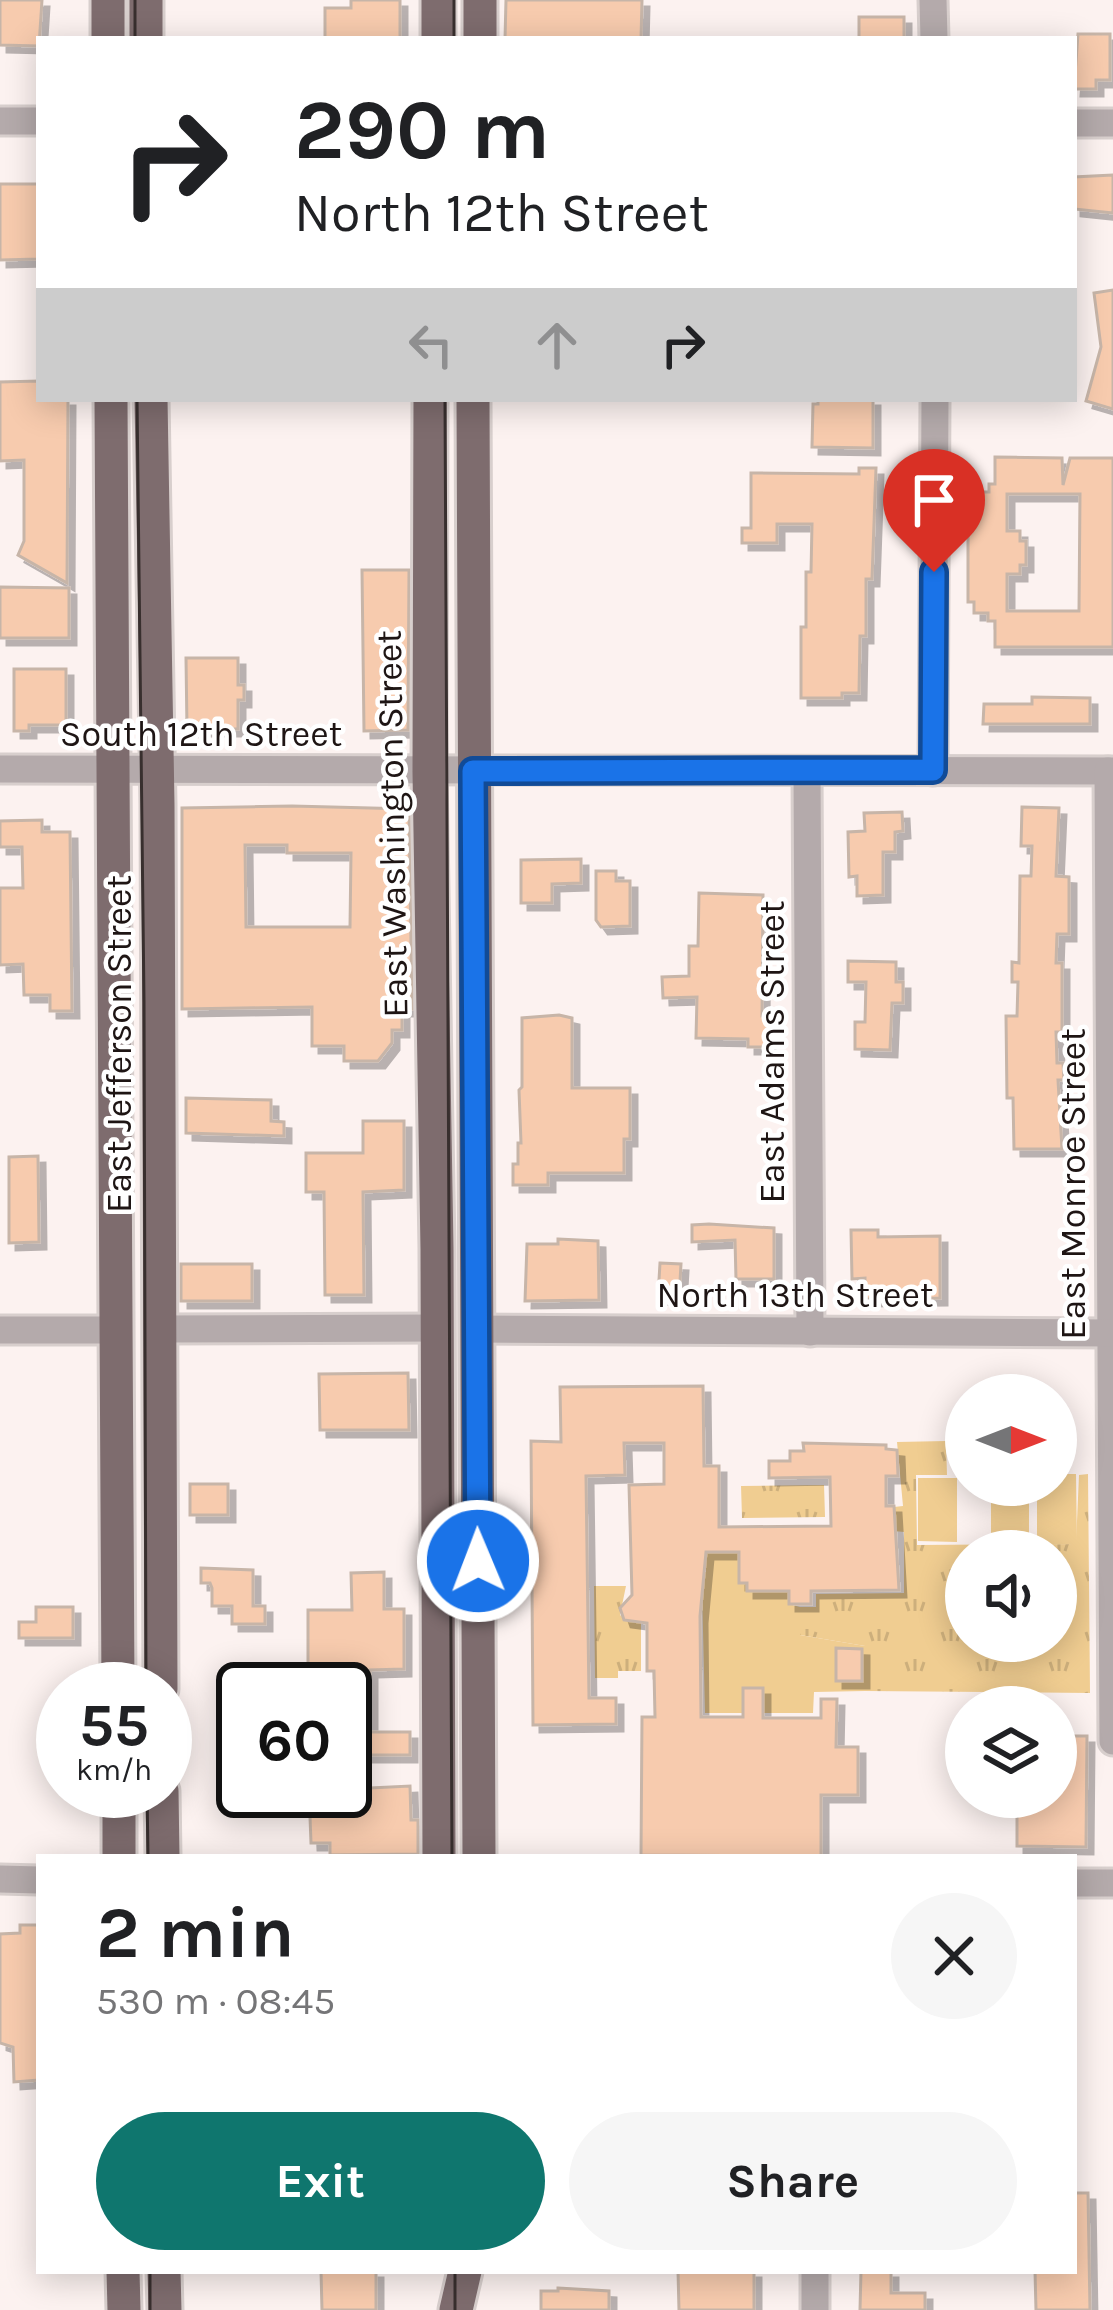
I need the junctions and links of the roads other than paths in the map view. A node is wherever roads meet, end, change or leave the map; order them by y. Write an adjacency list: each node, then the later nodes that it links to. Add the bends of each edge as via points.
1 (108, 0): 5 (main road)
2 (146, 0): 6 (main road)
3 (480, 0): 7 (main road)
4 (933, 0): 8 (street)
5 (108, 36)
6 (146, 36)
7 (480, 36)
8 (934, 36)
9 (0, 121): 10 (street)
10 (36, 121)
11 (1077, 123): 12 (street)
12 (1113, 123)
13 (111, 402): 19 (main road, East Jefferson Street)
14 (120, 402): 19 (main road, East Jefferson Street)
15 (151, 402): 22 (main road, East Jefferson Street)
16 (430, 402): 26 (main road, East Washington Street)
17 (472, 402): 25 (main road, East Washington Street)
18 (935, 402): 23 (street)
19 (112, 447): 21 (main road, East Jefferson Street)
20 (0, 769): 21 (street, South 12th Street)
21 (113, 769): 22 (street, South 12th Street); 34 (main road, East Jefferson Street)
22 (158, 769): 26 (street, South 12th Street); 31 (main road, East Jefferson Street)
23 (933, 770): 24 (street, South 12th Street); 27 (street, South 12th Street)
24 (1111, 770): 36 (street, East Monroe Street)
25 (473, 771): 26 (street, South 12th Street); 27 (street, South 12th Street); 28 (main road, East Washington Street)
26 (428, 772): 29 (main road, East Washington Street)
27 (807, 772): 35 (street, East Adams Street)
28 (477, 1012): 29 (main road, East Washington Street); 32 (main road, East Washington Street)
29 (437, 1249): 30 (main road, East Washington Street)
30 (436, 1328): 31 (street); 46 (main road, East Washington Street)
31 (160, 1329): 37 (main road, East Jefferson Street)
32 (476, 1329): 35 (street, North 13th Street); 47 (main road, East Washington Street)
33 (0, 1330): 34 (street)
34 (118, 1330): 38 (main road, East Jefferson Street)
35 (810, 1331): 36 (street, North 13th Street)
36 (1111, 1333): 41 (street, East Monroe Street)
37 (160, 1420): 38 (main road); 40 (main road, East Jefferson Street)
38 (117, 1615): 39 (main road, East Jefferson Street)
39 (118, 1662)
40 (160, 1662)
41 (1113, 1741)
42 (118, 1818): 44 (main road)
43 (162, 1818): 45 (main road)
44 (119, 1854)
45 (163, 1854)
46 (439, 1854)
47 (479, 1854)
48 (0, 1880): 49 (street)
49 (36, 1880)
50 (1077, 1883): 51 (street)
51 (1113, 1883)
52 (124, 2274): 58 (main road)
53 (164, 2274): 59 (main road)
54 (441, 2274): 60 (main road)
55 (464, 2274): 61 (main road)
56 (481, 2274): 62 (main road)
57 (814, 2274): 63 (street)
58 (124, 2310)
59 (165, 2310)
60 (441, 2310)
61 (456, 2310)
62 (482, 2310)
63 (815, 2310)

